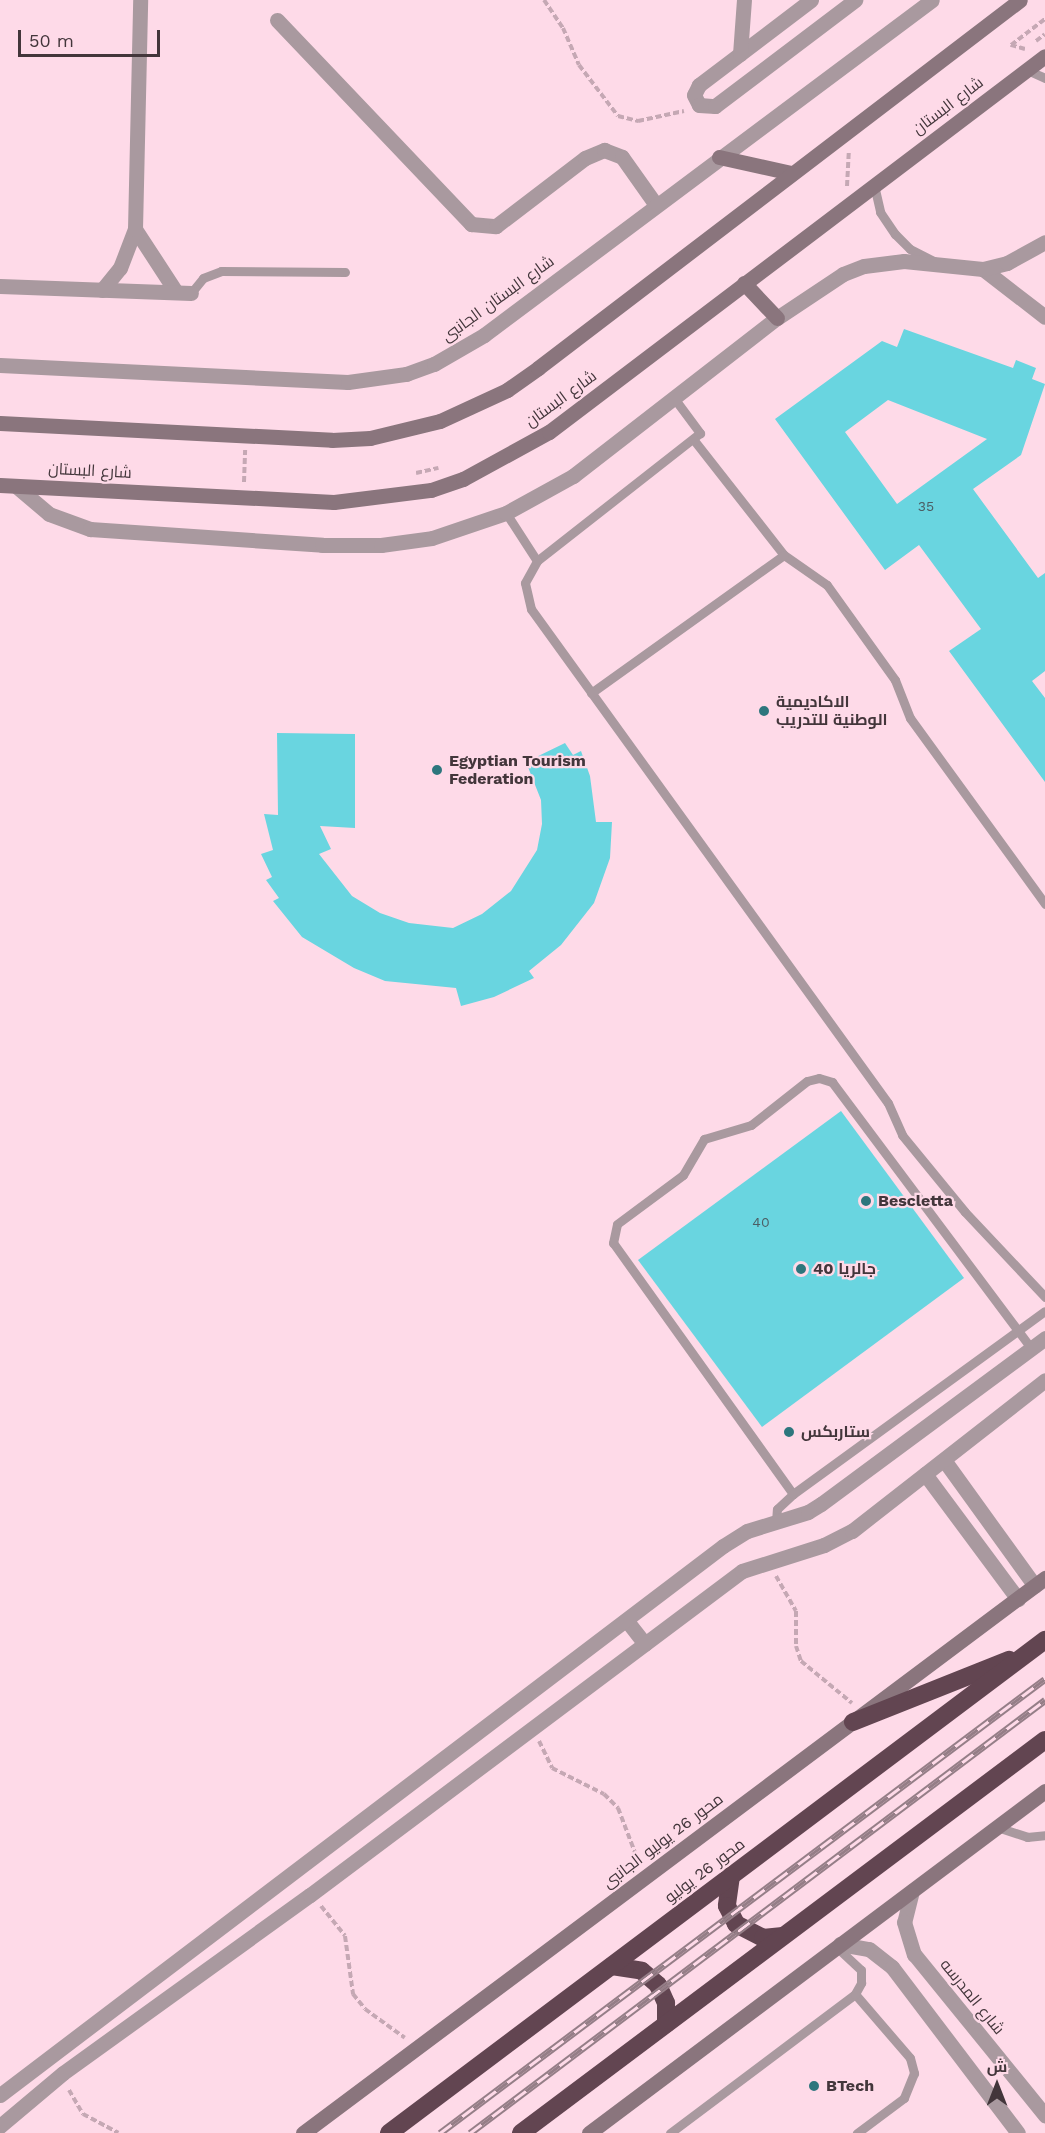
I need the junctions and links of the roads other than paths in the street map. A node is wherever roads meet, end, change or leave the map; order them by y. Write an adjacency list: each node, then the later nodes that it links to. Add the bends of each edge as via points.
1 (140, 0): 16 (street)
2 (744, 0): 8 (street)
3 (811, 0): 8 (street)
4 (855, 0): 8 (street, via 715,106 699,105 696,89)
5 (932, 0): 12 (street, شارع البستان الجانبى)
6 (1020, 0): 13 (street)
7 (277, 20): 15 (street, via 471,224 496,226 585,158 604,150 622,157)
8 (740, 54)
9 (1045, 56): 10 (street, شارع البستان)
10 (1027, 70): 11 (lane); 14 (street, شارع البستان)
11 (1045, 78)
12 (719, 157): 13 (street); 15 (street, شارع البستان الجانبى)
13 (791, 173): 29 (street, via 507,390 440,421 370,438 332,440)
14 (874, 185): 18 (lane, via 880,212 895,234 910,249); 21 (street, شارع البستان)
15 (656, 205): 27 (street, شارع البستان الجانبى, via 484,335 442,360 406,374 348,382)
16 (135, 229): 23 (street, via 120,268); 24 (street)
17 (1045, 242): 19 (street, via 1007,263)
18 (945, 265): 19 (street); 26 (street, via 904,261 864,266 843,274)
19 (983, 269): 25 (street)
20 (345, 272): 24 (lane, via 221,271)
21 (744, 283): 26 (street); 32 (street, شارع البستان, via 549,432 463,479 431,490 367,500 244,491)
22 (0, 286): 23 (street)
23 (102, 290): 24 (street)
24 (184, 292)
25 (1045, 317)
26 (777, 318): 28 (street)
27 (0, 365)
28 (674, 398): 30 (lane, via 700,428); 33 (street, via 580,471)
29 (0, 423)
30 (693, 438): 34 (lane); 35 (lane)
31 (0, 485): 32 (street, شارع البستان)
32 (16, 486): 33 (street, via 49,514 90,529 322,545 381,545 432,538)
33 (506, 513): 35 (lane)
34 (784, 555): 36 (lane); 37 (lane, via 827,585 895,680 910,718)
35 (537, 561): 36 (lane, via 529,569 525,583 531,609)
36 (591, 693): 38 (lane, via 888,1103 902,1135 965,1212)
37 (1045, 904)
38 (1045, 1297)
39 (1045, 1311): 40 (lane)
40 (1018, 1332): 42 (lane); 46 (lane); 46 (lane, via 832,1082 819,1078 807,1082 751,1125 704,1139 683,1175 617,1224 613,1243)
41 (1045, 1338): 42 (street)
42 (1031, 1348): 47 (street, via 821,1504)
43 (1045, 1380): 44 (street)
44 (944, 1460): 45 (street); 48 (street)
45 (925, 1474): 49 (street); 52 (street, via 838,1539 742,1571)
46 (793, 1494): 47 (lane, via 777,1509)
47 (776, 1522): 50 (street, via 737,1536)
48 (1040, 1582): 49 (street, محور 26 يوليو الجانبى)
49 (1018, 1599): 54 (street, محور 26 يوليو الجانبى)
50 (627, 1621): 52 (street); 66 (street)
51 (1045, 1640): 53 (highway, محور 26 يوليو)
52 (645, 1644): 68 (street, via 310,1895 63,2073)
53 (1030, 1652): 54 (highway); 59 (highway, محور 26 يوليو)
54 (859, 1717): 69 (street, محور 26 يوليو الجانبى)
55 (1045, 1740): 61 (highway)
56 (1045, 1791): 57 (street)
57 (997, 1827): 58 (lane, via 1027,1837); 60 (street)
58 (1045, 1835)
59 (731, 1876): 61 (highway, via 727,1906 736,1924 763,1938); 63 (highway, محور 26 يوليو)
60 (912, 1891): 62 (street); 67 (street, شارع المدرسه, via 904,1922 914,1954)
61 (783, 1936): 65 (highway)
62 (838, 1945): 64 (lane, via 861,1970 861,1983); 72 (street); 75 (street, via 869,1949 892,1966)
63 (612, 1966): 65 (highway, via 642,1971 658,1984 666,2003); 70 (highway, محور 26 يوليو)
64 (855, 1994): 73 (lane); 74 (lane, via 910,2058 915,2073 904,2098)
65 (666, 2024): 71 (highway)
66 (0, 2095)
67 (1045, 2115)
68 (0, 2126)
69 (303, 2133)
70 (389, 2133)
71 (521, 2133)
72 (589, 2133)
73 (670, 2133)
74 (857, 2133)
75 (1018, 2133)

